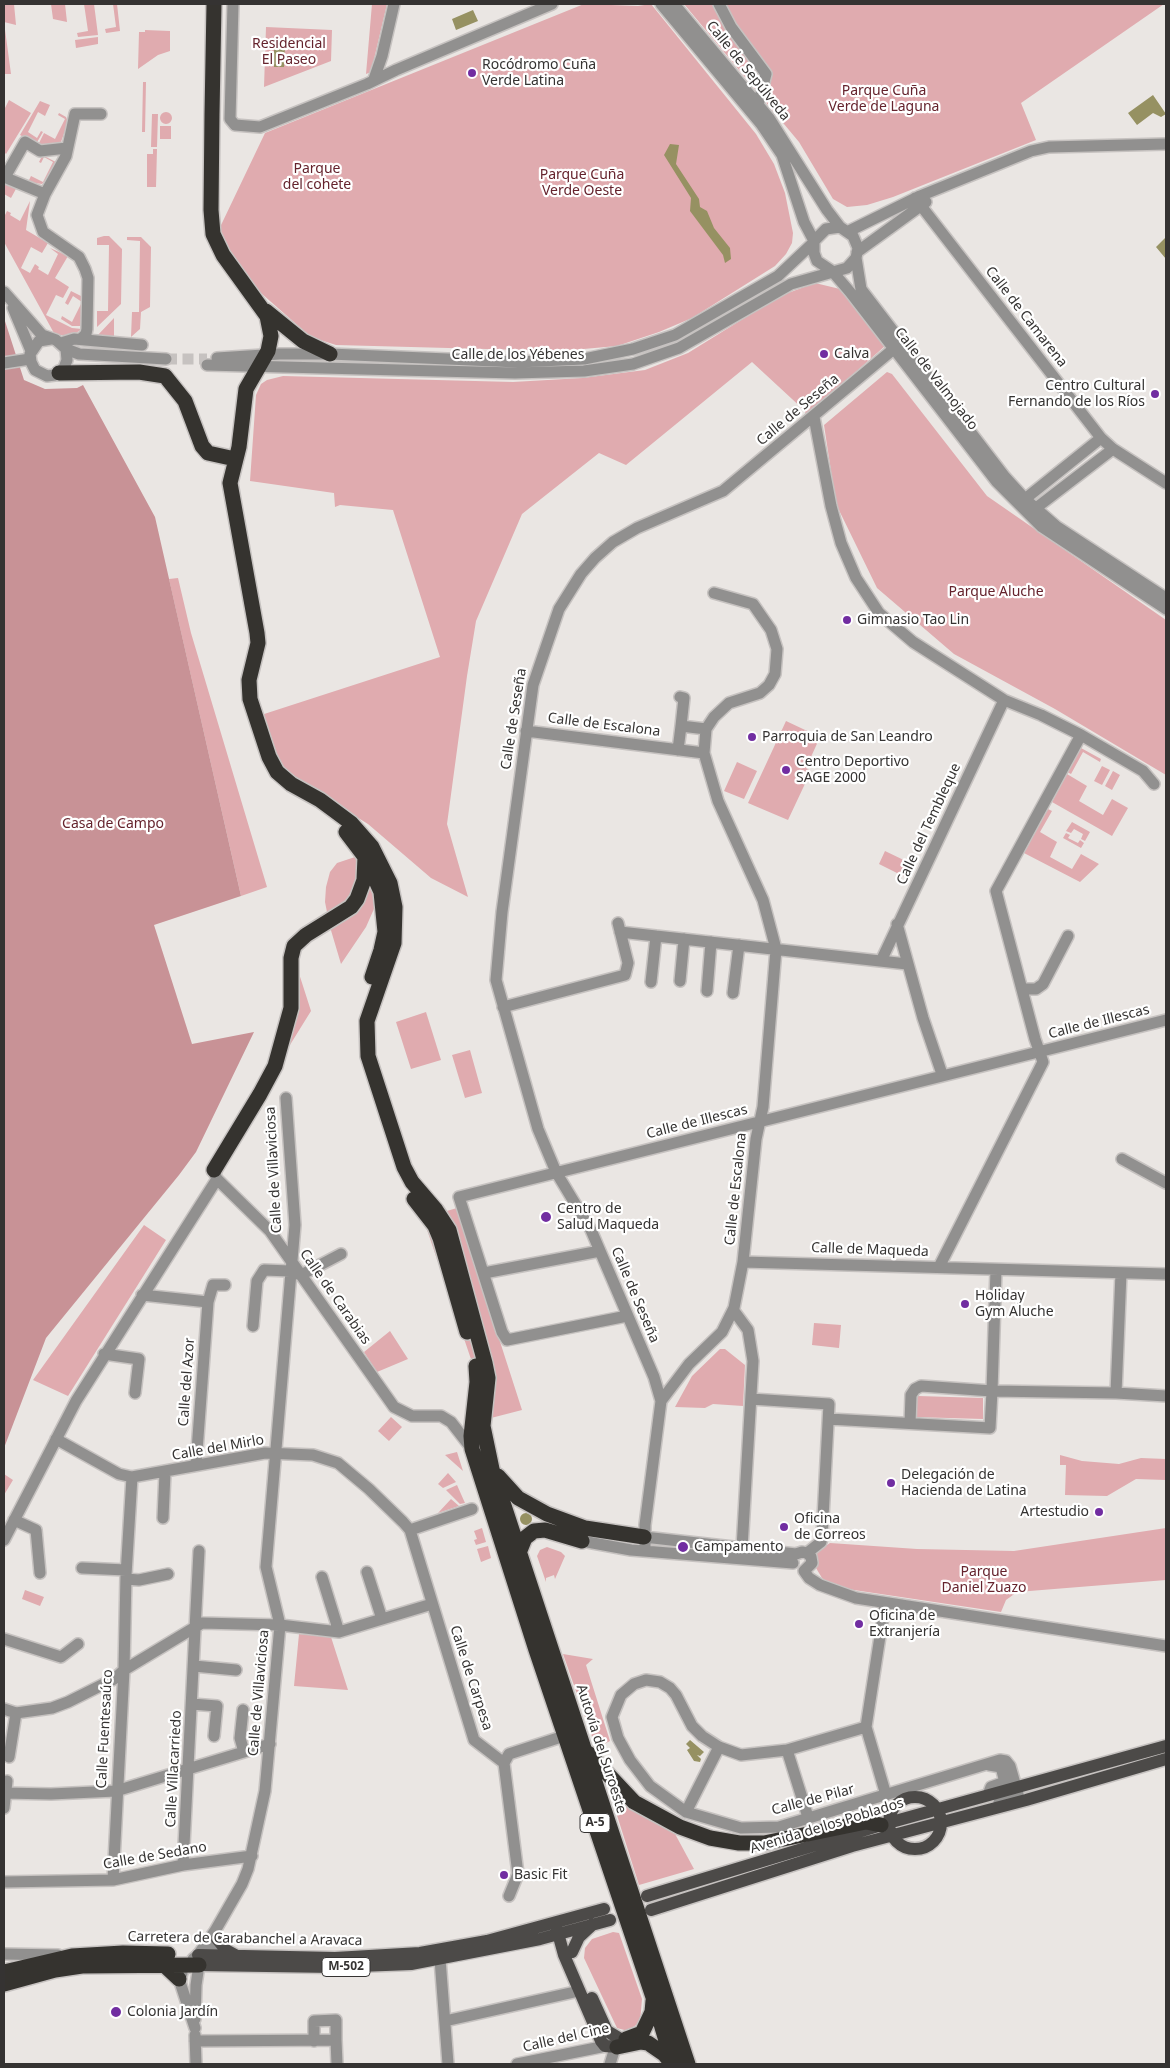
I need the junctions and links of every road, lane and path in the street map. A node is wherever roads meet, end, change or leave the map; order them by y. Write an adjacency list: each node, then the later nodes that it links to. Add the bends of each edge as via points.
1 (207, 4): 29 (highway, via 203,232 214,258 261,317 265,336)
2 (214, 4): 22 (highway, via 211,210 214,234 223,255)
3 (233, 4): 9 (street, via 230,119 235,125 260,126)
4 (394, 4): 9 (street)
5 (552, 4): 9 (street)
6 (661, 4): 18 (street, Calle de Sepúlveda, via 761,124 782,155 804,222)
7 (674, 4): 10 (street, Calle de Sepúlveda)
8 (719, 4): 10 (street, via 731,27 766,74)
9 (374, 79)
10 (758, 105): 17 (street, Calle de Sepúlveda)
11 (100, 114): 13 (street, via 75,114)
12 (1166, 144): 16 (street, Calle de los Yébenes, via 1049,147 998,163)
13 (67, 148): 14 (street, via 40,151 25,142); 15 (street, via 66,156)
14 (4, 177): 15 (street)
15 (45, 194): 23 (street, via 37,215 38,223 43,232 79,257 88,278 86,334)
16 (918, 202): 17 (street, Calle de los Yébenes); 19 (street, Calle de los Yébenes); 34 (street, Calle de Camarena)
17 (845, 229): 18 (street, via 833,226); 19 (street, via 856,242)
18 (816, 239): 20 (street, via 818,262); 27 (street, Calle de los Yébenes, via 778,276 675,334 633,350 584,358 518,362)
19 (857, 255): 20 (street, Calle de los Yébenes, via 847,268); 26 (street, Calle de Valmojado, via 861,290)
20 (832, 271): 26 (street, Calle de Valmojado); 29 (street, Calle de los Yébenes, via 790,284 679,348 633,364 584,371 515,373)
21 (7, 296): 24 (street, via 36,329); 28 (street)
22 (263, 308): 27 (highway, via 303,341); 29 (highway, via 271,336)
23 (81, 339): 24 (street); 25 (street)
24 (59, 343): 28 (street, via 39,341); 32 (street); 32 (street, via 79,354 166,361 74,361)
25 (142, 346)
26 (898, 346): 33 (street, Calle de Seseña); 38 (street, Calle de Valmojado, via 996,481)
27 (330, 354): 29 (street, Calle de los Yébenes)
28 (31, 355): 31 (street); 32 (street, via 35,370 42,375 51,376)
29 (257, 360): 30 (street, Calle de los Yébenes); 36 (highway, via 246,389 242,425)
30 (207, 362)
31 (4, 363)
32 (62, 369): 36 (highway, via 165,376 185,401 202,446 208,453)
33 (814, 417): 44 (street, via 830,506 841,543 856,578 879,613 913,642); 47 (street, Calle de Seseña, via 723,491 637,528 613,542 595,558 581,574 558,613 534,681)
34 (1101, 438): 35 (street, Calle de Camarena); 38 (street)
35 (1113, 450): 37 (street, Calle de Camarena); 39 (street)
36 (230, 457): 52 (highway, via 223,476 223,500 248,642 241,686 264,764 278,786 320,811 345,831); 104 (highway, via 230,494 257,633 249,689 269,757 283,778 336,811 363,835 383,867 393,896 394,943 367,1021 368,1056 404,1167 448,1230 487,1371)
37 (1166, 483)
38 (1021, 502): 39 (street, via 1028,509); 42 (street, Calle de Valmojado, via 1064,543)
39 (1036, 508): 41 (street, via 1056,526)
40 (714, 593): 46 (street, via 753,604 771,630 777,649 775,674 769,685 760,693 729,703)
41 (1166, 598)
42 (1166, 609)
43 (680, 697): 45 (street, Calle de Escalona, via 684,698)
44 (1004, 700): 48 (street); 53 (street, Calle del Tembleque)
45 (681, 726): 46 (street, Calle de Escalona); 49 (street, Calle de Escalona)
46 (706, 729): 50 (street, Calle de Escalona)
47 (526, 731): 49 (street, Calle de Escalona); 67 (street, Calle de Seseña, via 498,951 496,980)
48 (1080, 735): 51 (street, via 1143,771); 64 (street, via 996,891)
49 (678, 750): 50 (street, Calle de Escalona)
50 (704, 753): 59 (street, Calle de Escalona, via 718,802 763,900)
51 (1154, 784)
52 (366, 857): 75 (highway, via 364,880 351,907 294,946 291,1008 278,1059); 104 (highway, via 382,892 385,932 361,1006 360,1053 403,1184 435,1226 440,1238 474,1357 477,1382 471,1436)
53 (898, 924): 60 (street, Calle del Tembleque); 61 (street)
54 (656, 936): 56 (street); 63 (street); 67 (street, via 619,928 628,962 625,975)
55 (1068, 936): 64 (street, via 1043,984 1036,989)
56 (684, 939): 57 (street); 62 (street)
57 (711, 942): 58 (street); 65 (street)
58 (739, 945): 59 (street); 66 (street)
59 (776, 949): 60 (street); 72 (street, Calle de Escalona, via 764,1098)
60 (881, 962): 61 (street)
61 (907, 964): 70 (street)
62 (680, 981)
63 (651, 982)
64 (1022, 989): 69 (street)
65 (707, 991)
66 (733, 993)
67 (503, 1007): 74 (street, Calle de Seseña, via 538,1128)
68 (1166, 1020): 69 (street, Calle de Illescas)
69 (1040, 1052): 70 (street, Calle de Illescas); 82 (street, Calle de Illescas, via 1043,1062)
70 (942, 1074): 72 (street, Calle de Illescas)
71 (286, 1098): 83 (street, Calle de Villaviciosa, via 295,1225)
72 (759, 1122): 74 (street, Calle de Illescas); 81 (street, Calle de Escalona)
73 (1122, 1160): 76 (street)
74 (556, 1172): 79 (street, Calle de Seseña); 85 (street, Calle de Illescas, via 459,1197)
75 (215, 1174): 77 (street, Calle de Carabias); 78 (street)
76 (1166, 1183)
77 (238, 1198): 78 (street, via 227,1194); 83 (street, Calle de Carabias, via 270,1231)
78 (203, 1201): 89 (street)
79 (600, 1251): 85 (street); 92 (street, Calle de Seseña)
80 (341, 1254): 83 (street)
81 (743, 1262): 82 (street, Calle de Maqueda); 91 (street, Calle de Escalona)
82 (938, 1267): 84 (street, Calle de Maqueda)
83 (294, 1269): 93 (street, via 270,1269 260,1274); 104 (street, Calle de Carabias, via 399,1411 412,1416 441,1416); 105 (street, Calle de Villaviciosa)
84 (996, 1270): 86 (street, Calle de Maqueda); 95 (street)
85 (484, 1273): 92 (street, via 507,1340)
86 (1121, 1273): 87 (street, Calle de Maqueda); 97 (street)
87 (1166, 1274)
88 (225, 1285): 90 (street, via 213,1285)
89 (142, 1295): 90 (street); 94 (street)
90 (208, 1302): 106 (street, Calle del Azor)
91 (734, 1312): 99 (street, via 748,1330 752,1346); 100 (street, Calle de Escalona, via 722,1332 689,1364)
92 (627, 1316): 100 (street, Calle de Seseña)
93 (253, 1326)
94 (104, 1354): 96 (street, via 139,1358); 103 (street)
95 (992, 1391): 97 (street); 102 (street, via 921,1386 911,1395); 102 (street, via 990,1428)
96 (136, 1393)
97 (1116, 1393): 98 (street)
98 (1166, 1396)
99 (751, 1399): 101 (street, via 829,1404); 118 (street)
100 (661, 1401): 117 (street, Calle de Seseña)
101 (829, 1419): 102 (street); 121 (street, via 821,1542)
102 (910, 1423)
103 (56, 1439): 109 (street, Calle del Mirlo, via 119,1474); 112 (street)
104 (479, 1446): 107 (highway, Autovía del Suroeste / A-5); 191 (highway, A-5, via 536,1650)
105 (276, 1453): 106 (street, Calle del Mirlo); 114 (street, Calle del Mirlo, via 313,1456 338,1463); 132 (street, Calle de Villaviciosa, via 266,1566)
106 (196, 1464): 108 (street, Calle del Mirlo)
107 (492, 1469): 113 (highway, via 518,1498); 120 (highway, Autovía del Suroeste / A-5)
108 (165, 1473): 109 (street, Calle del Mirlo); 111 (street, Calle del Mirlo)
109 (132, 1477): 126 (street, Calle Fuentesaúco)
110 (472, 1509): 114 (street)
111 (163, 1518)
112 (14, 1520): 115 (street); 125 (street, via 36,1530)
113 (566, 1529): 116 (highway); 117 (highway, via 599,1531); 120 (highway, via 534,1531 525,1538)
114 (410, 1530): 129 (street, Calle de Carpesa)
115 (4, 1540)
116 (582, 1541): 117 (street)
117 (645, 1544): 118 (street); 121 (street)
118 (742, 1548): 121 (street)
119 (199, 1551): 133 (street, Calle Villacarriedo)
120 (519, 1552): 150 (highway, Autovía del Suroeste / A-5)
121 (799, 1557): 123 (street, via 799,1570); 123 (street, via 811,1557 812,1563)
122 (82, 1568): 126 (street)
123 (804, 1571): 130 (street, via 809,1578 835,1592)
124 (367, 1572): 131 (street)
125 (40, 1573)
126 (126, 1574): 127 (street, via 139,1580); 139 (street, Calle Fuentesaúco)
127 (168, 1574)
128 (322, 1577): 134 (street)
129 (432, 1604): 131 (street); 157 (street, Calle de Carpesa, via 474,1740)
130 (885, 1604): 137 (street); 145 (street)
131 (382, 1619): 134 (street)
132 (280, 1625): 133 (street, via 202,1623); 134 (street); 149 (street, Calle de Villaviciosa)
133 (196, 1627): 138 (street, Calle Villacarriedo); 139 (street)
134 (339, 1632)
135 (4, 1639): 136 (street, via 61,1657)
136 (78, 1644)
137 (1166, 1646)
138 (194, 1666): 140 (street); 141 (street, Calle Villacarriedo)
139 (124, 1670): 144 (street, via 114,1679 68,1702 52,1708); 162 (street, Calle Fuentesaúco)
140 (236, 1670)
141 (192, 1704): 146 (street, Calle Villacarriedo, via 217,1706); 159 (street, Calle Villacarriedo)
142 (4, 1709): 144 (street)
143 (243, 1710): 154 (street, via 240,1738)
144 (16, 1713): 147 (street)
145 (866, 1727): 153 (street, Calle de Pilar); 164 (street)
146 (214, 1736)
147 (7, 1738): 155 (street)
148 (558, 1738): 157 (street, via 509,1754)
149 (270, 1744): 154 (street); 171 (street, Calle de Villaviciosa, via 266,1791)
150 (583, 1746): 170 (highway, via 634,1802 680,1827 710,1838 764,1843 866,1822); 204 (highway, Autovía del Suroeste / A-5)
151 (1166, 1746): 160 (main road, Avenida de los Poblados)
152 (719, 1748): 153 (street, Calle de Pilar, via 741,1755); 166 (street); 166 (street, Calle de Pilar, via 692,1726 676,1695 660,1682 646,1680 634,1684 617,1701 612,1716 618,1738 630,1760 650,1786)
153 (787, 1750): 168 (street)
154 (244, 1752): 159 (street)
155 (9, 1757)
156 (1166, 1759): 169 (main road, Avenida de los Poblados)
157 (504, 1763): 175 (street, via 518,1874)
158 (989, 1765): 160 (street, Calle de Pilar, via 1006,1761); 163 (street, via 1001,1767 1005,1782 991,1787); 164 (street, Calle de Pilar)
159 (189, 1768): 162 (street); 172 (street, Calle Villacarriedo)
160 (1017, 1787): 163 (main road, Avenida de los Poblados); 169 (street, Avenida de los Poblados, via 1018,1794 1012,1798)
161 (5, 1789): 162 (street, via 51,1794); 165 (street)
162 (116, 1791): 173 (street, Calle Fuentesaúco)
163 (988, 1795): 167 (main road, Avenida de los Poblados)
164 (886, 1796): 168 (street, Calle de Pilar)
165 (4, 1808)
166 (686, 1812): 168 (street, Calle de Pilar, via 741,1828 779,1827)
167 (940, 1815): 169 (main road, Avenida de los Poblados); 170 (main road, Avenida de los Poblados); 170 (main road, via 924,1798 907,1798 893,1808); 170 (main road, via 939,1834 935,1841 920,1849 902,1847)
168 (808, 1817)
169 (956, 1818)
170 (887, 1828): 176 (main road, Avenida de los Poblados); 177 (main road, Avenida de los Poblados, via 813,1858)
171 (252, 1856): 172 (street, Calle de Sedano); 180 (street, Calle de Villaviciosa, via 242,1884)
172 (183, 1865): 173 (street, Calle de Sedano)
173 (114, 1880): 174 (street, Calle de Sedano)
174 (4, 1882)
175 (510, 1896)
176 (648, 1896)
177 (651, 1910)
178 (593, 1924): 179 (main road, Carretera de Carabanchel a Aravaca / M-502); 179 (main road, Carretera de Carabanchel a Aravaca / M-502, via 607,1914); 182 (main road)
179 (558, 1926): 181 (main road, Carretera de Carabanchel a Aravaca / M-502); 182 (main road); 185 (main road, Carretera de Carabanchel a Aravaca / M-502, via 442,1950 373,1957)
180 (216, 1935): 185 (main road, via 226,1950); 187 (street, Calle de Villaviciosa)
181 (540, 1939): 182 (main road, via 551,1940); 186 (main road, Carretera de Carabanchel a Aravaca / M-502)
182 (568, 1952): 190 (main road); 197 (main road)
183 (4, 1954): 184 (street)
184 (72, 1956): 187 (highway, Carretera de Carabanchel a Aravaca / M-502, via 123,1953); 188 (highway, Carretera de Carabanchel a Aravaca / M-502)
185 (237, 1956): 187 (main road, Carretera de Carabanchel a Aravaca / M-502)
186 (440, 1959): 187 (main road, Carretera de Carabanchel a Aravaca / M-502, via 374,1966); 192 (street)
187 (195, 1964): 189 (highway, Carretera de Carabanchel a Aravaca, via 73,1968); 193 (street); 193 (street)
188 (4, 1972)
189 (4, 1984)
190 (580, 1991): 192 (street); 197 (main road, via 601,2041)
191 (653, 1997): 197 (highway, via 652,2012 642,2033); 203 (highway, A-5)
192 (445, 2021): 200 (street)
193 (195, 2028): 196 (street)
194 (314, 2040): 195 (street); 195 (street, via 314,2021 336,2020); 196 (street)
195 (336, 2040): 199 (street)
196 (196, 2041): 198 (street)
197 (612, 2044): 201 (street, Calle del Cine); 202 (street); 203 (highway, via 648,2043)
198 (196, 2064)
199 (337, 2064)
200 (448, 2064)
201 (517, 2064)
202 (610, 2064)
203 (672, 2064)
204 (688, 2064)

